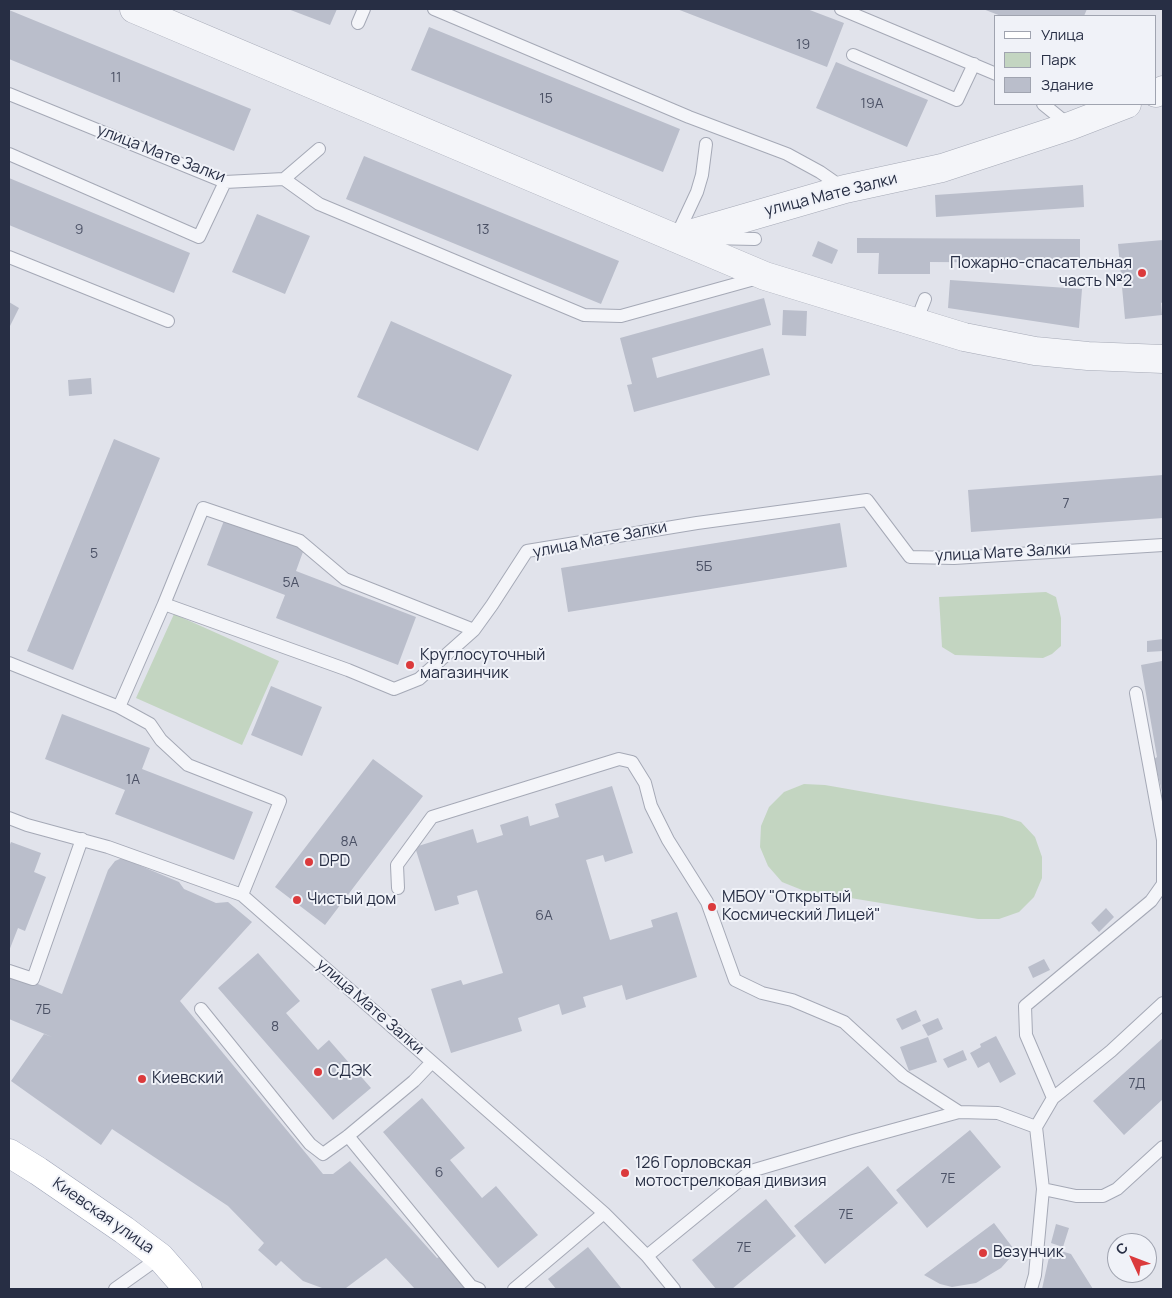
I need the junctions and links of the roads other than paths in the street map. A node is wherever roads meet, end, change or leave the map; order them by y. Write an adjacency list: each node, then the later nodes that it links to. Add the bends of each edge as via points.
1 (134, 9): 19 (street)
2 (364, 9): 5 (lane)
3 (434, 9): 18 (lane, via 689,118 787,154)
4 (841, 9): 7 (lane)
5 (358, 23)
6 (852, 55): 7 (lane, via 957,100)
7 (974, 64): 8 (lane)
8 (994, 73)
9 (9, 94): 17 (lane, улица Мате Залки)
10 (1044, 105): 12 (lane)
11 (1124, 105): 12 (street, улица Мате Залки)
12 (1070, 126): 18 (street, улица Мате Залки, via 942,168)
13 (706, 144): 19 (lane, via 698,192)
14 (319, 149): 16 (lane)
15 (9, 154): 17 (lane, via 199,237)
16 (284, 179): 17 (lane, улица Мате Залки); 22 (lane, via 319,204 584,315 621,316)
17 (225, 182)
18 (845, 189): 19 (street, улица Мате Залки)
19 (676, 238): 20 (lane); 22 (street)
20 (755, 239)
21 (9, 257): 23 (lane)
22 (765, 276): 24 (street, via 920,310 964,337 1035,351)
23 (168, 321)
24 (1163, 359)
25 (1163, 544): 27 (lane, улица Мате Залки, via 954,558 910,557 868,500 697,522 528,551)
26 (164, 604): 27 (lane, улица Мате Залки, via 394,689 419,679); 27 (lane, via 203,508 300,541 345,579); 30 (lane)
27 (474, 630)
28 (9, 663): 30 (lane)
29 (1136, 693): 39 (lane, via 1163,840 1162,884 1151,901 1025,1006 1026,1035)
30 (118, 707): 34 (lane, via 150,724 161,740 188,765 280,801)
31 (9, 818): 32 (lane, улица Мате Залки)
32 (82, 839): 34 (lane, улица Мате Залки); 35 (lane, via 33,979)
33 (398, 888): 40 (lane, via 397,865 432,817 619,759 632,762 645,783 651,806 668,840 707,902 735,980 844,1022 903,1076)
34 (242, 895): 38 (lane, улица Мате Залки)
35 (9, 971)
36 (1163, 1003): 39 (lane)
37 (202, 1009): 42 (lane, via 310,1144 323,1154)
38 (432, 1062): 42 (lane, via 414,1082); 46 (lane, улица Мате Залки)
39 (1054, 1098): 41 (lane)
40 (959, 1112): 41 (lane, via 998,1112); 47 (lane, via 752,1170)
41 (1036, 1127): 45 (lane)
42 (348, 1136): 51 (lane, via 471,1286)
43 (1163, 1147): 45 (lane, via 1117,1189 1104,1196 1076,1196)
44 (9, 1153): 48 (main road, Киевская улица)
45 (1043, 1189): 54 (lane)
46 (604, 1212): 47 (lane, улица Мате Залки); 52 (lane)
47 (647, 1256): 53 (lane, улица Мате Залки)
48 (160, 1257): 49 (lane); 50 (main road, Киевская улица)
49 (116, 1289)
50 (188, 1289)
51 (479, 1289)
52 (514, 1289)
53 (674, 1289)
54 (1031, 1289)

